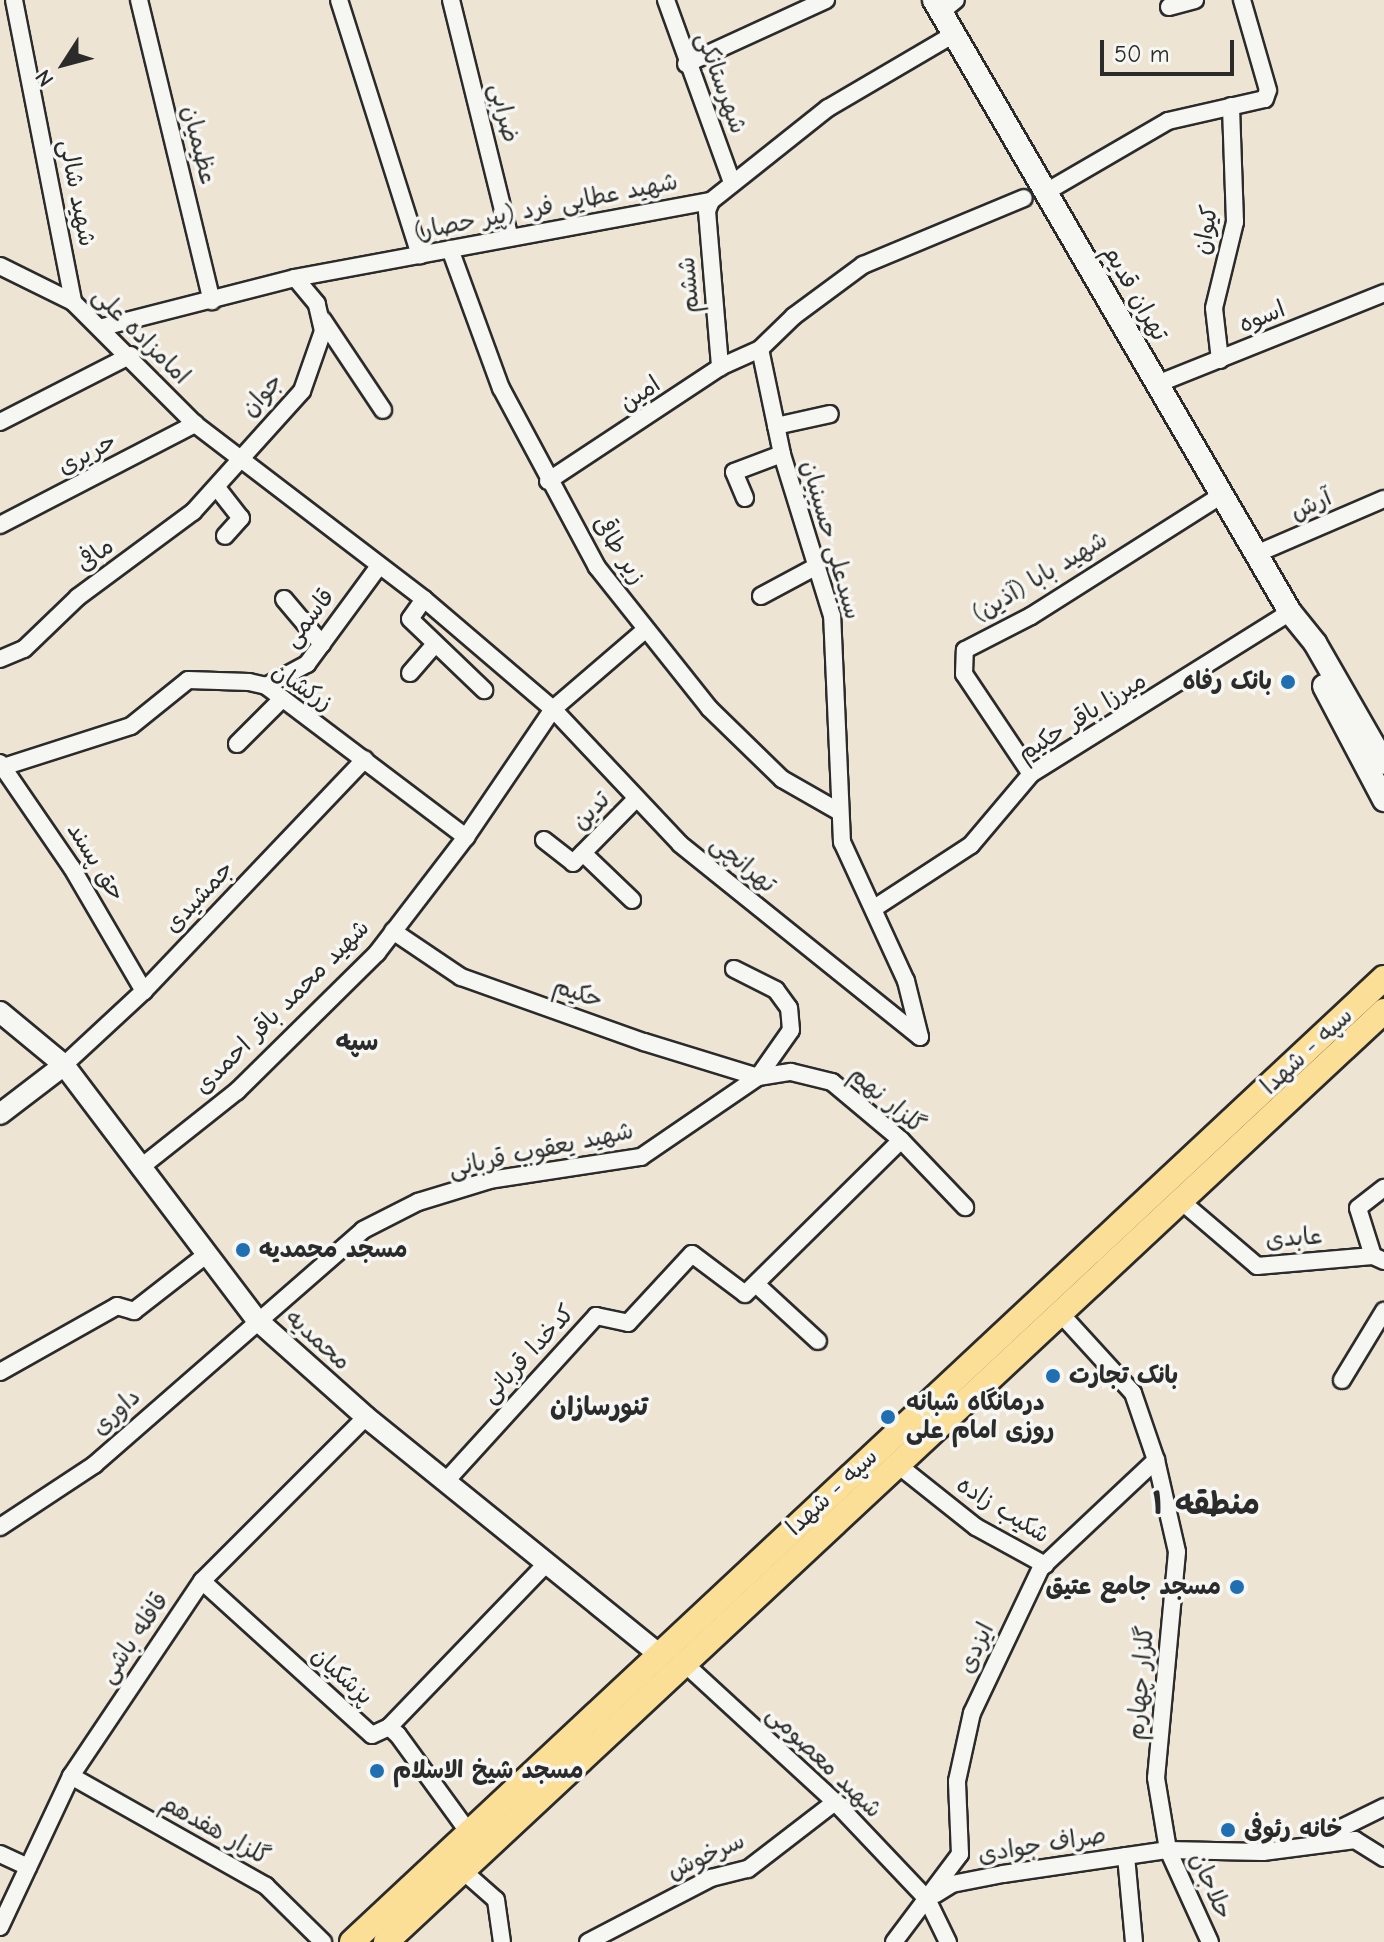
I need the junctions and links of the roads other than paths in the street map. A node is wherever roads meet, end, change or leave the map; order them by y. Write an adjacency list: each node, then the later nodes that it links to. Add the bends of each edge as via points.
1 (14, 0): 24 (street, شهید شالی)
2 (139, 0): 23 (street, عظیمیان)
3 (339, 0): 19 (street)
4 (451, 0): 17 (street, ضرابی)
5 (666, 0): 12 (street, شهرستانکی)
6 (826, 0): 12 (street)
7 (1195, 0): 10 (street)
8 (1242, 0): 13 (street, via 1269,95)
9 (944, 4): 11 (main road, تهران قدیم)
10 (1169, 7)
11 (954, 34): 14 (street, شهید عطایی فرد (پیر حصار), via 828,108); 15 (main road, تهران قدیم)
12 (686, 64): 14 (street, شهرستانکی)
13 (1231, 106): 15 (street, via 1168,121); 29 (street, کیوان, via 1235,222 1214,308)
14 (732, 182): 16 (street, شهید عطایی فرد (پیر حصار))
15 (1035, 195): 27 (street, via 863,265 794,316); 31 (main road, تهران قدیم)
16 (711, 201): 17 (street, شهید عطایی فرد (پیر حصار)); 30 (street, ششم, via 707,211)
17 (510, 238): 18 (street, شهید عطایی فرد (پیر حصار))
18 (450, 249): 19 (street, شهید عطایی فرد (پیر حصار)); 39 (street, زیر طاقی, via 501,388)
19 (420, 255): 21 (street, شهید عطایی فرد (پیر حصار))
20 (0, 266): 24 (street, امامزاده علی)
21 (295, 278): 23 (street, شهید عطایی فرد (پیر حصار)); 25 (street, via 317,304)
22 (1384, 293): 29 (street, اسوه)
23 (212, 301): 26 (street, شهید عطایی فرد (پیر حصار))
24 (73, 302): 26 (street, امامزاده علی)
25 (320, 316): 32 (street); 38 (street, جوان, via 323,331 302,391)
26 (103, 327): 28 (street, امامزاده علی)
27 (760, 349): 30 (street, امین); 36 (street, سیدعلی حسینیان)
28 (131, 355): 34 (street); 35 (street, امامزاده علی)
29 (1220, 360): 31 (street, اسوه)
30 (720, 367): 39 (street, امین)
31 (1157, 384): 41 (main road, تهران قدیم)
32 (383, 410)
33 (830, 414): 36 (street)
34 (0, 422)
35 (195, 424): 38 (street, امامزاده علی); 44 (street, حریری)
36 (776, 426): 37 (street, سیدعلی حسینیان)
37 (782, 454): 42 (street, via 734,472); 48 (street, سیدعلی حسینیان)
38 (238, 456): 40 (street, مافی); 47 (street, تهرانچی)
39 (548, 481): 53 (street, زیر طاقی, via 597,567)
40 (218, 489): 45 (street, via 241,518); 56 (street, مافی, via 78,597 24,649)
41 (1222, 495): 46 (main road, تهران قدیم); 66 (street, شهید بابا (آذین), via 1031,616 965,650 964,674)
42 (745, 498)
43 (1384, 499): 46 (street, آرش)
44 (0, 525)
45 (225, 536)
46 (1256, 554): 52 (main road, تهران قدیم)
47 (379, 566): 51 (street, تهرانچی); 54 (street, قاسمی)
48 (817, 566): 49 (street); 69 (street, سیدعلی حسینیان, via 832,616)
49 (761, 596)
50 (284, 599): 54 (street)
51 (424, 599): 55 (street, via 410,619); 61 (street, تهرانچی)
52 (1290, 612): 64 (main road, تهران قدیم, via 1315,643); 66 (street, میرزا باقر حکیم); 68 (main road, تهران قدیم)
53 (645, 630): 61 (street); 69 (street, زیر طاقی, via 709,708 782,779)
54 (322, 644): 58 (street, قاسمی, via 307,664)
55 (435, 644): 57 (street); 59 (street)
56 (0, 659)
57 (410, 673)
58 (266, 686): 60 (street, زرکشان); 65 (street, زرکشان, via 188,680 131,726)
59 (484, 690)
60 (282, 699): 62 (street); 63 (street, زرکشان)
61 (553, 709): 67 (street, تهرانچی); 70 (street, شهید محمد باقر احمدی)
62 (237, 744)
63 (365, 759): 70 (street, زرکشان); 78 (street, جمشیدی)
64 (1384, 763)
65 (1, 765): 78 (street, حق پسند, via 80,879)
66 (1031, 774): 74 (street, میرزا باقر حکیم, via 971,845)
67 (635, 800): 72 (street, تدین); 81 (street, تهرانچی, via 680,844)
68 (1384, 800)
69 (838, 811): 74 (street, سیدعلی حسینیان, via 842,842)
70 (466, 837): 75 (street, شهید محمد باقر احمدی)
71 (544, 840): 72 (street, تدین, via 573,863)
72 (583, 853): 73 (street)
73 (632, 900)
74 (876, 907): 81 (street, سیدعلی حسینیان, via 906,981)
75 (393, 931): 83 (street, حکیم, via 461,977); 86 (street, شهید محمد باقر احمدی, via 237,1091)
76 (734, 969): 83 (street, via 776,990 789,1008 791,1030)
77 (1384, 978): 107 (main road, سپه - شهدا)
78 (144, 991): 82 (street, جمشیدی)
79 (1384, 1011): 88 (main road, سپه - شهدا)
80 (0, 1012): 82 (street, محمدیه)
81 (920, 1037)
82 (64, 1065): 84 (street); 86 (street, محمدیه)
83 (758, 1077): 85 (street, گلزار نهم, via 791,1072 832,1082); 95 (street, شهید یعقوب قربانی, via 641,1157 490,1180 418,1202 363,1230)
84 (0, 1114)
85 (901, 1140): 89 (street, گلزار نهم); 92 (street)
86 (140, 1168): 90 (street, محمدیه)
87 (1384, 1188): 91 (street, via 1358,1208)
88 (1181, 1201): 91 (street, عابدی, via 1257,1266); 94 (main road, سپه - شهدا)
89 (965, 1207)
90 (206, 1255): 95 (street, محمدیه); 97 (street, via 134,1311 117,1306)
91 (1379, 1258)
92 (756, 1284): 96 (street); 102 (street, کدخدا قربانی, via 745,1294 692,1254 628,1323 596,1316)
93 (1384, 1311): 98 (street)
94 (1060, 1313): 100 (street, گلزار چهارم, via 1133,1393); 101 (main road, سپه - شهدا)
95 (256, 1319): 99 (street, محمدیه); 103 (street, داوری, via 94,1465)
96 (818, 1341)
97 (0, 1372)
98 (1342, 1380)
99 (366, 1417): 102 (street, محمدیه); 106 (street, قافله باشی)
100 (1156, 1460): 105 (street, ایزدی); 115 (street, گلزار چهارم, via 1177,1552 1156,1778)
101 (898, 1465): 105 (street, شکیب زاده, via 976,1527); 108 (main road, سپه - شهدا)
102 (446, 1481): 104 (street, محمدیه)
103 (0, 1527)
104 (547, 1563): 107 (street, محمدیه); 109 (street)
105 (1045, 1565): 121 (street, ایزدی, via 972,1713 957,1781 960,1854)
106 (202, 1581): 109 (street, پزشکیان, via 372,1735); 110 (street, قافله باشی)
107 (657, 1653): 113 (main road, سپه - شهدا)
108 (684, 1663): 111 (street, شهید معصومی); 120 (main road, سپه - شهدا)
109 (389, 1727): 113 (street, پزشکیان)
110 (71, 1776): 119 (street, قافله باشی); 123 (street, گلزار هفدهم, via 266,1886)
111 (835, 1802): 121 (street, شهید معصومی); 127 (street, سرخوش, via 748,1869 711,1878)
112 (1384, 1807): 114 (street)
113 (470, 1834): 124 (main road, سپه - شهدا)
114 (1314, 1842): 115 (street, صراف جوادی, via 1263,1852); 118 (street, via 1355,1840)
115 (1168, 1850): 117 (street, صراف جوادی); 131 (street, حلاجان)
116 (0, 1854): 119 (street)
117 (1126, 1856): 121 (street, صراف جوادی, via 952,1884); 130 (street)
118 (1384, 1858)
119 (28, 1867): 122 (street, قافله باشی)
120 (462, 1870): 125 (main road, سپه - شهدا); 126 (street, via 496,1900)
121 (927, 1899): 128 (street, ایزدی); 129 (street, شهید معصومی)
122 (0, 1927)
123 (323, 1942)
124 (352, 1942)
125 (386, 1942)
126 (502, 1942)
127 (588, 1942)
128 (894, 1942)
129 (948, 1942)
130 (1134, 1942)
131 (1210, 1942)

